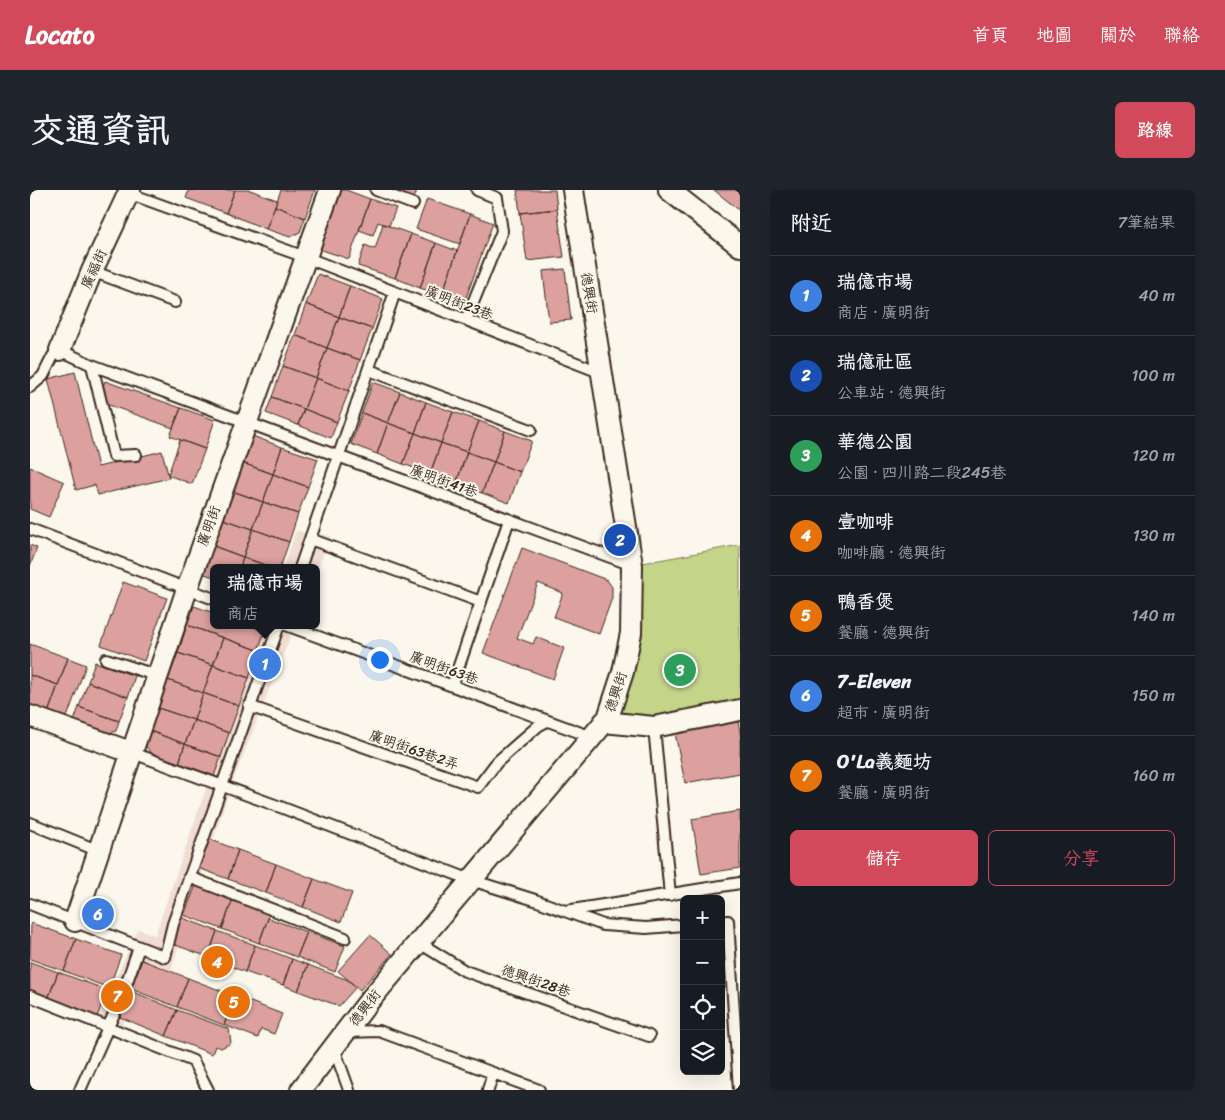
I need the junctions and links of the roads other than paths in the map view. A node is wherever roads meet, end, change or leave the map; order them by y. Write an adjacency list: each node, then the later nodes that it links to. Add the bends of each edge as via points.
1 (330, 190): 9 (street, 廣明街)
2 (376, 190): 7 (lane)
3 (477, 190): 13 (lane, via 498,198 502,231)
4 (573, 190): 17 (street, 德興街)
5 (669, 190): 8 (street)
6 (129, 192): 9 (lane, 廣明街23巷); 10 (street, 廣福街)
7 (413, 204)
8 (740, 246)
9 (306, 257): 11 (lane, 廣明街23巷); 19 (street, 廣明街)
10 (92, 271): 12 (lane); 14 (street, 廣福街)
11 (395, 292): 13 (lane, 廣明街23巷); 16 (lane)
12 (175, 302)
13 (466, 320): 17 (lane, 廣明街23巷)
14 (60, 350): 15 (lane, 廣明街41巷); 18 (lane, via 43,376)
15 (92, 365): 19 (lane, 廣明街41巷); 21 (lane, via 114,456)
16 (369, 370): 20 (lane); 22 (lane)
17 (602, 373): 27 (street, 德興街)
18 (30, 386)
19 (246, 423): 22 (lane, 廣明街41巷); 28 (street, 廣明街)
20 (531, 430)
21 (136, 455)
22 (339, 457): 23 (lane, 廣明街41巷); 25 (lane)
23 (509, 520): 27 (lane, 廣明街41巷); 30 (lane)
24 (30, 529): 28 (lane)
25 (310, 540): 26 (lane); 30 (lane)
26 (301, 564)
27 (632, 565): 41 (street, 德興街, via 630,633 623,672 608,718)
28 (187, 589): 29 (lane); 34 (street, 廣明街)
29 (210, 598)
30 (481, 602): 35 (lane)
31 (278, 629): 36 (lane)
32 (297, 629): 35 (lane, 廣明街63巷)
33 (106, 659): 34 (lane)
34 (158, 676): 42 (street, 廣明街)
35 (452, 686): 39 (lane, 廣明街63巷)
36 (249, 706): 39 (lane, 廣明街63巷2弄, via 478,787 496,762); 43 (lane)
37 (740, 710): 40 (street)
38 (30, 716): 42 (street)
39 (547, 721): 41 (lane, 廣明街63巷)
40 (654, 727): 41 (street); 49 (lane)
41 (598, 729): 47 (street, 德興街)
42 (133, 753): 43 (lane); 45 (street, 廣明街)
43 (221, 786): 46 (lane); 47 (lane)
44 (30, 823): 45 (lane)
45 (99, 851): 52 (street, 廣明街)
46 (189, 877): 55 (lane); 57 (lane, via 165,957)
47 (471, 880): 51 (lane); 56 (street, 德興街)
48 (740, 883): 49 (lane)
49 (670, 895): 51 (lane)
50 (30, 904): 52 (lane)
51 (565, 911): 54 (lane, via 603,925 646,928)
52 (75, 921): 57 (lane)
53 (725, 921): 70 (lane, via 728,921)
54 (680, 925)
55 (345, 938)
56 (418, 942): 60 (street, 德興街); 61 (lane, 德興街28巷, via 465,971)
57 (139, 947): 59 (lane)
58 (30, 996): 59 (lane)
59 (109, 1027): 64 (lane); 65 (lane, via 193,1061)
60 (346, 1032): 62 (street, 德興街); 63 (lane, via 379,1031)
61 (649, 1036)
62 (334, 1048): 66 (street, 德興街); 67 (lane)
63 (493, 1073): 68 (lane); 69 (lane)
64 (80, 1090)
65 (208, 1090)
66 (301, 1090)
67 (349, 1090)
68 (488, 1090)
69 (539, 1090)
70 (739, 1090)

